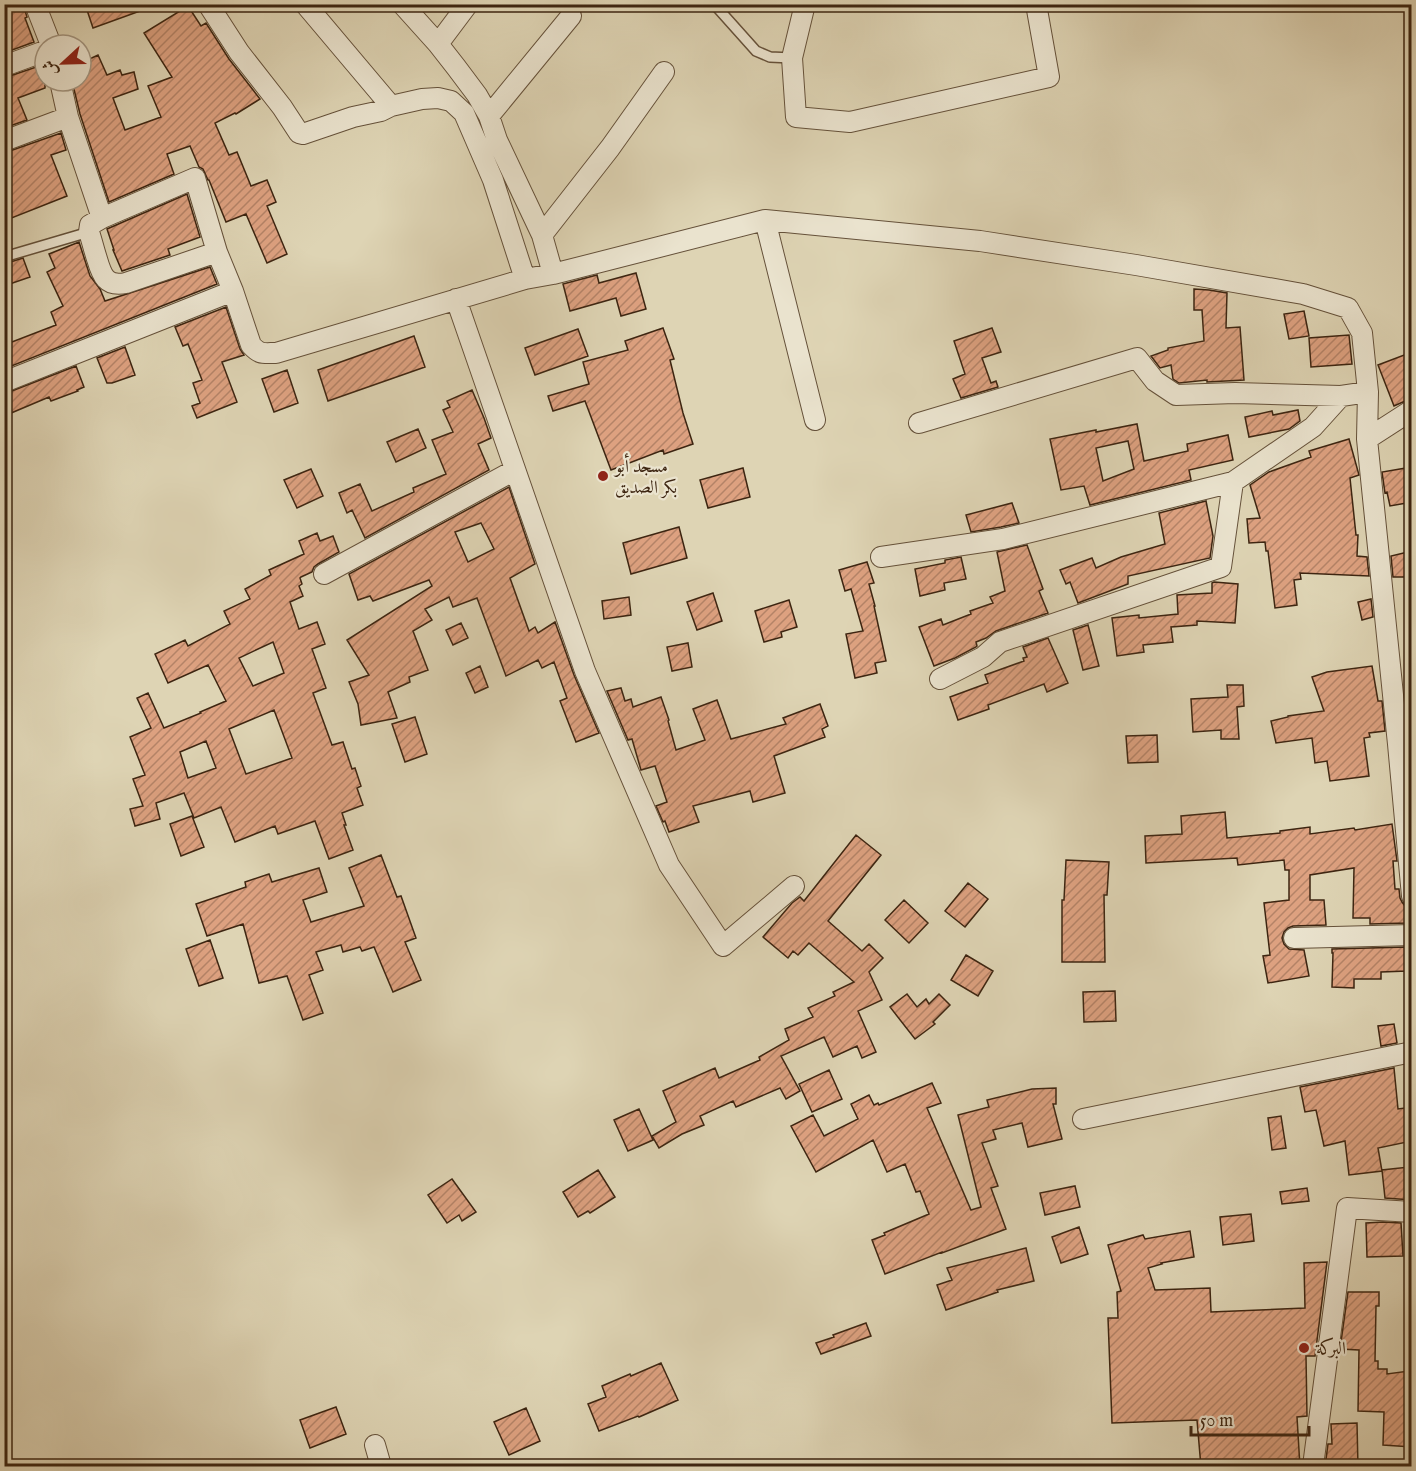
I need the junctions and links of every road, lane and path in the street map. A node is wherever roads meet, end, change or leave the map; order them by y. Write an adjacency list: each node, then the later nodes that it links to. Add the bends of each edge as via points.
1 (35, 4): 10 (street)
2 (208, 4): 17 (street, via 299,132 303,134)
3 (305, 4): 17 (street)
4 (402, 4): 11 (street)
5 (468, 4): 11 (street)
6 (714, 4): 13 (lane, via 756,51 770,57)
7 (805, 4): 13 (street)
8 (1036, 4): 13 (street, via 1049,77 850,122 796,117)
9 (571, 16): 18 (street)
10 (46, 33)
11 (438, 44): 18 (street)
12 (33, 55): 14 (street)
13 (792, 58)
14 (4, 66)
15 (664, 72): 23 (street)
16 (63, 93): 19 (street)
17 (391, 106): 27 (street, via 438,98 451,101 464,113 493,180)
18 (489, 116): 23 (street)
19 (68, 117): 20 (street); 22 (street)
20 (4, 141)
21 (765, 220): 26 (street); 31 (street, via 980,241 1303,294 1348,308 1362,333); 34 (street)
22 (95, 225): 24 (street, via 102,275 118,284); 24 (street, via 195,178); 25 (lane)
23 (542, 235): 26 (street)
24 (217, 252): 28 (street)
25 (4, 257)
26 (553, 274): 27 (street)
27 (525, 279): 29 (street)
28 (233, 291): 29 (street, via 251,345 262,354); 30 (street)
29 (456, 299): 37 (street)
30 (4, 382)
31 (1368, 392): 32 (street); 36 (street)
32 (1341, 396): 35 (street, via 1176,395 1155,381 1137,358); 38 (street, via 1313,427)
33 (1412, 410): 36 (street)
34 (815, 420)
35 (919, 423)
36 (1367, 439): 43 (street)
37 (515, 470): 40 (street); 42 (street, via 585,671 664,854 723,946)
38 (1233, 482): 39 (street, via 1003,539); 41 (street, via 1221,567 1000,642 983,657)
39 (880, 557)
40 (324, 574)
41 (940, 679)
42 (794, 886)
43 (1412, 896)
44 (1412, 935): 45 (street)
45 (1294, 938)
46 (1412, 1052): 47 (street)
47 (1083, 1119)
48 (1412, 1212): 51 (street, via 1347,1208)
49 (375, 1445): 50 (street)
50 (381, 1467)
51 (1313, 1467)

